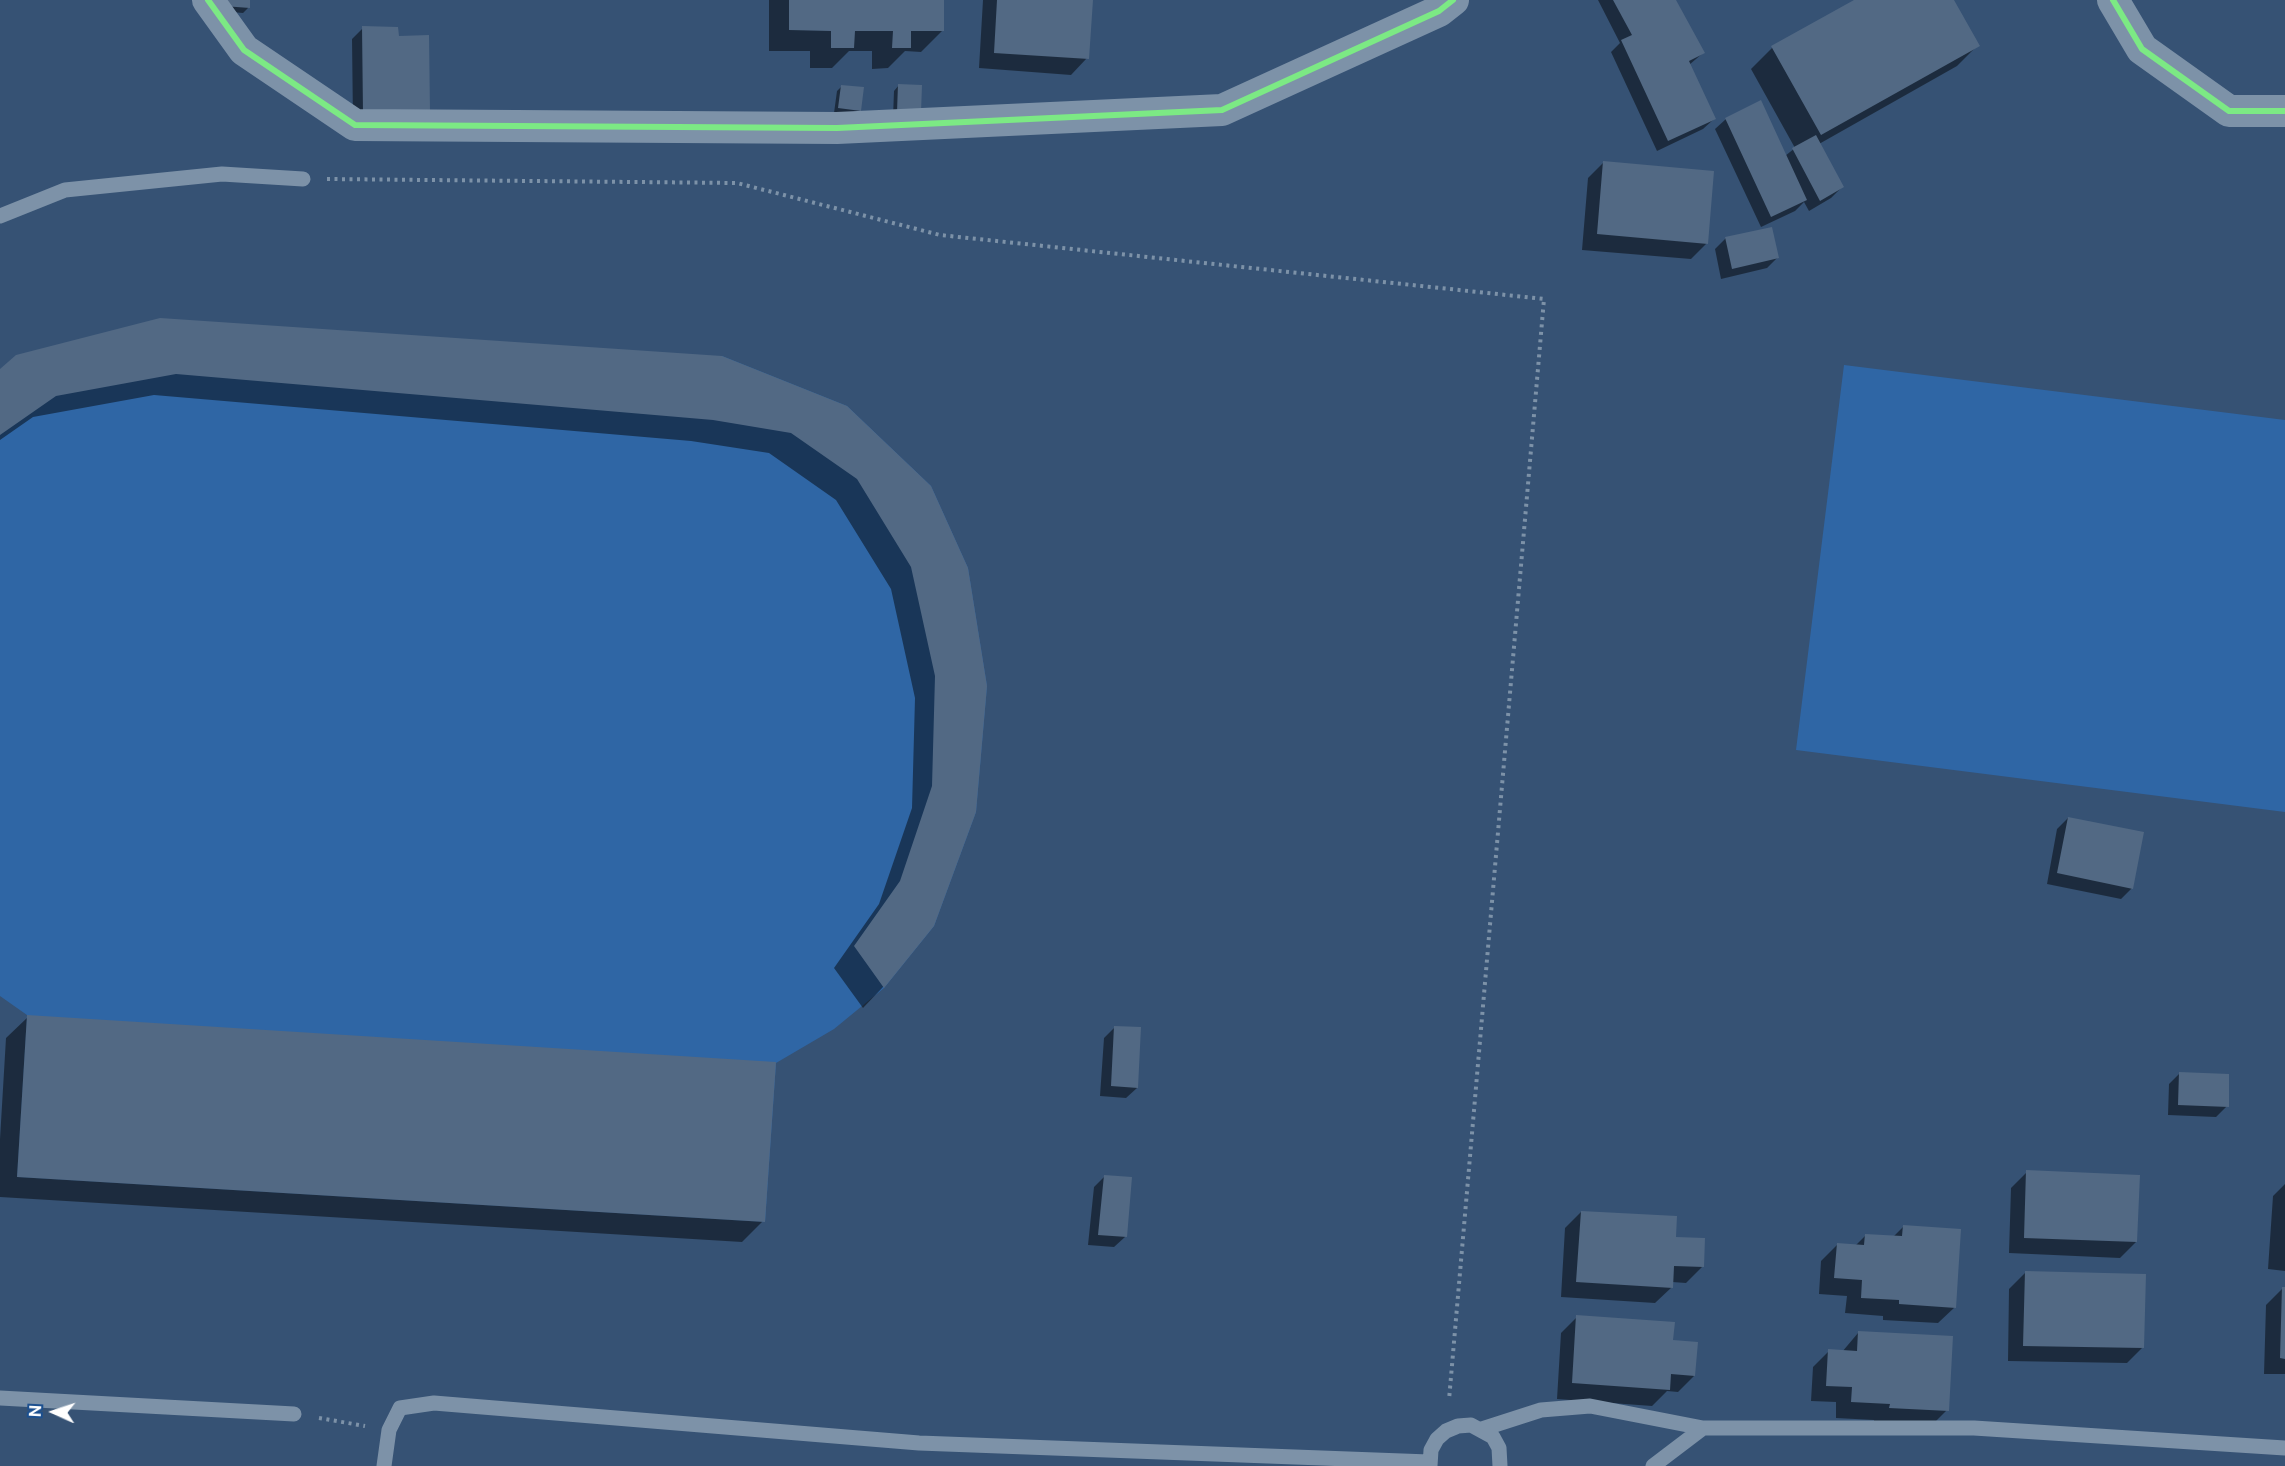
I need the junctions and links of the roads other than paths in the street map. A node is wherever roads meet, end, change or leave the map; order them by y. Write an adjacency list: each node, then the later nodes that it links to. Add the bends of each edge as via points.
1 (208, 0): 2 (street, via 244,50 355,125 826,128 1222,110 1439,10)
2 (1453, 0)
3 (2113, 0): 4 (street, via 2142,49 2229,111)
4 (2285, 111)
5 (303, 179): 6 (lane, via 222,174 65,190)
6 (0, 216)
7 (0, 1398): 8 (lane)
8 (294, 1414)
9 (1702, 1428): 10 (lane, via 1590,1406 1541,1410); 11 (lane, via 1974,1428); 15 (lane)
10 (1482, 1430): 12 (lane, via 1471,1425 1446,1431 1431,1450); 14 (lane, via 1493,1437 1499,1448)
11 (2285, 1448)
12 (1430, 1464): 13 (lane, via 919,1443 434,1403 400,1408 389,1430)
13 (384, 1466)
14 (1500, 1466)
15 (1653, 1466)

